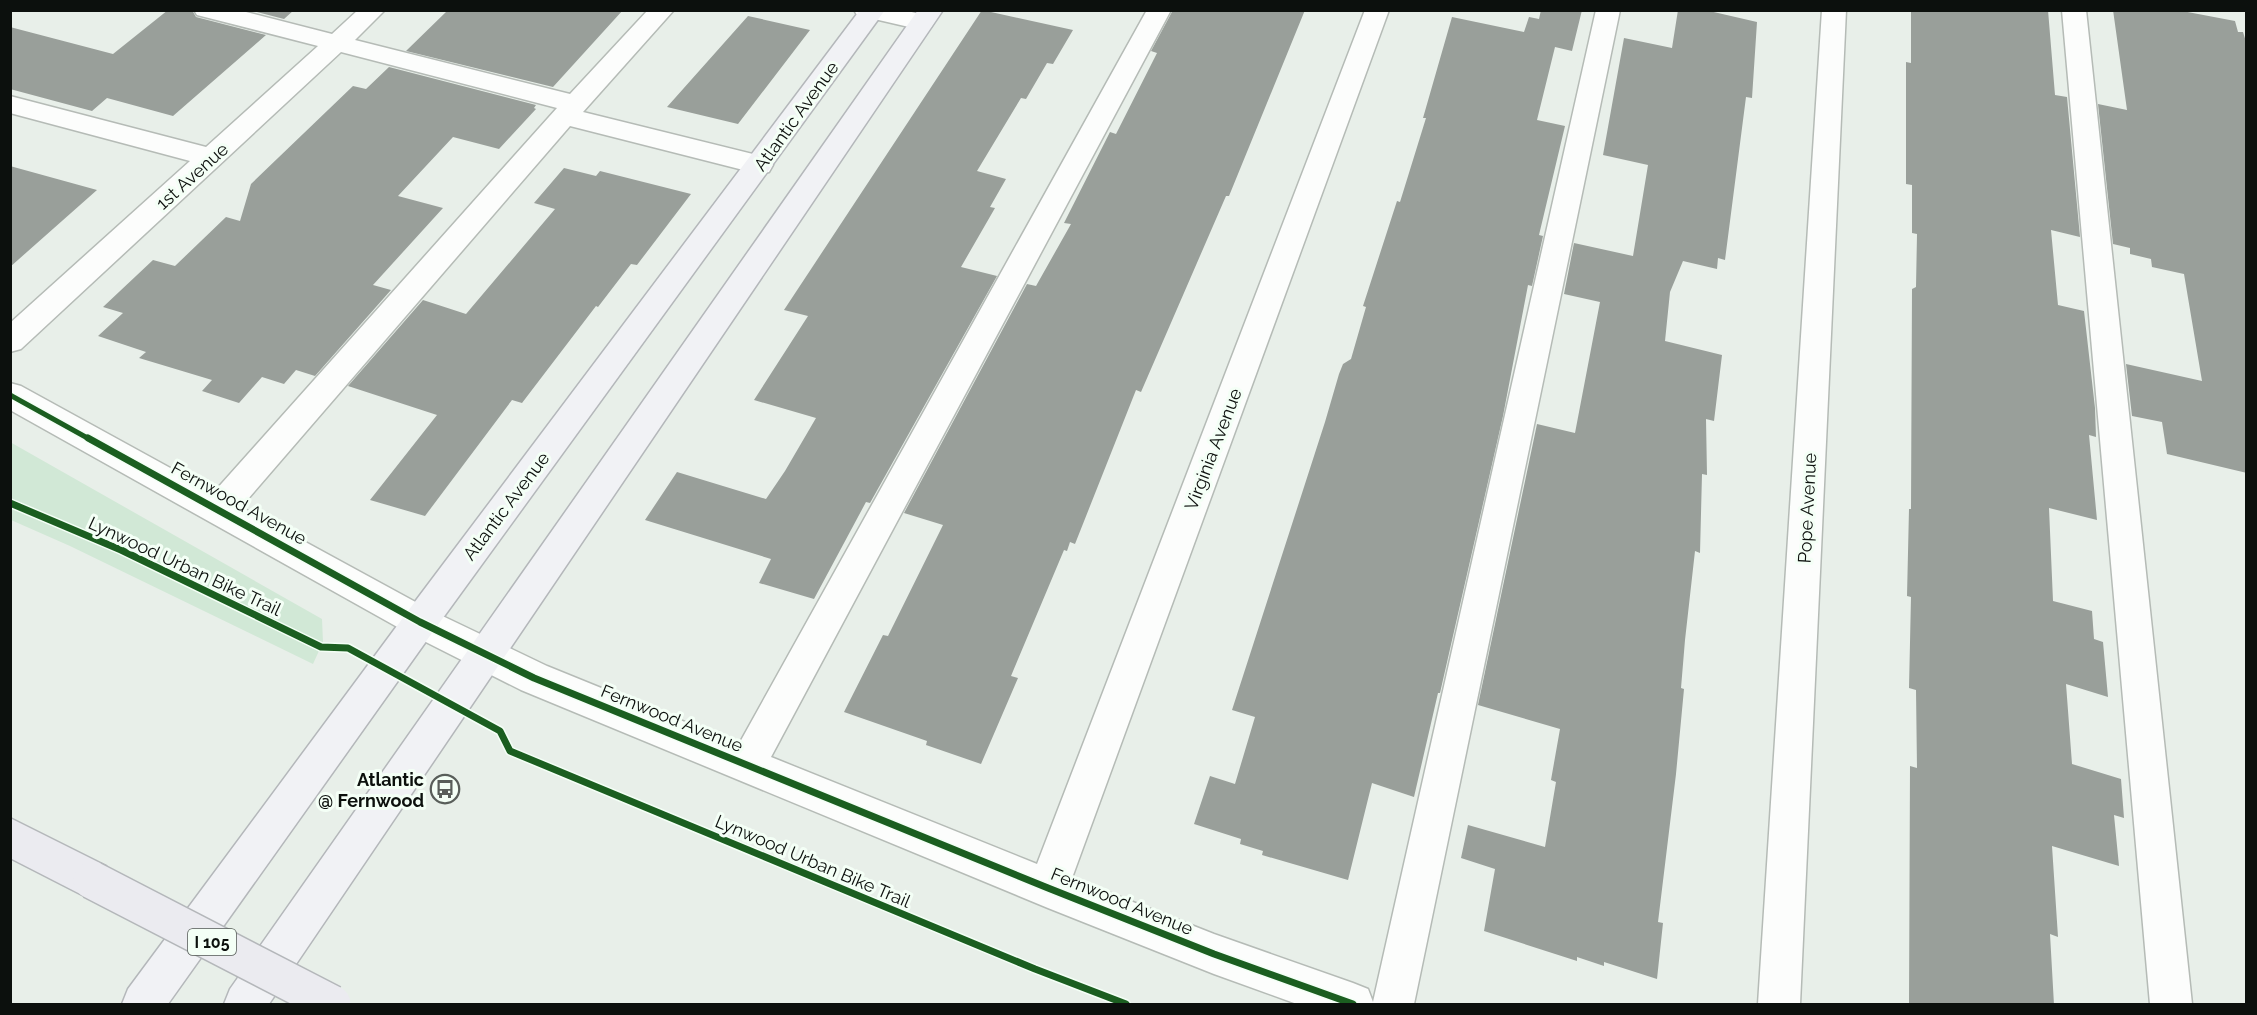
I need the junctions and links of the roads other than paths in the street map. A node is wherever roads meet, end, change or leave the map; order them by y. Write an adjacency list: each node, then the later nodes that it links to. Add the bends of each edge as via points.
1 (206, 10): 11 (street)
2 (373, 10): 11 (street, 1st Avenue)
3 (662, 10): 13 (street)
4 (1159, 10): 21 (street)
5 (1377, 10): 23 (street, Virginia Avenue)
6 (1608, 10): 28 (street)
7 (1834, 10): 29 (street, Pope Avenue)
8 (2074, 10): 30 (street)
9 (870, 11): 10 (street); 15 (main road, Atlantic Avenue)
10 (926, 16): 20 (main road)
11 (337, 44): 13 (street); 14 (street, 1st Avenue)
12 (10, 104): 14 (street)
13 (569, 110): 15 (street); 18 (street)
14 (212, 158): 16 (street, 1st Avenue)
15 (759, 165): 19 (main road, Atlantic Avenue)
16 (10, 341)
17 (10, 395): 18 (street, Fernwood Avenue)
18 (219, 509): 19 (street, Fernwood Avenue)
19 (420, 622): 20 (street, Fernwood Avenue); 24 (main road, Atlantic Avenue)
20 (485, 655): 21 (street, Fernwood Avenue); 25 (main road)
21 (747, 765): 23 (street, Fernwood Avenue)
22 (10, 837): 26 (highway, I 105, bridge)
23 (1048, 888): 27 (street, Fernwood Avenue)
24 (143, 1005)
25 (245, 1005)
26 (332, 1005)
27 (1353, 1005)
28 (1394, 1005)
29 (1779, 1005)
30 (2171, 1005)

